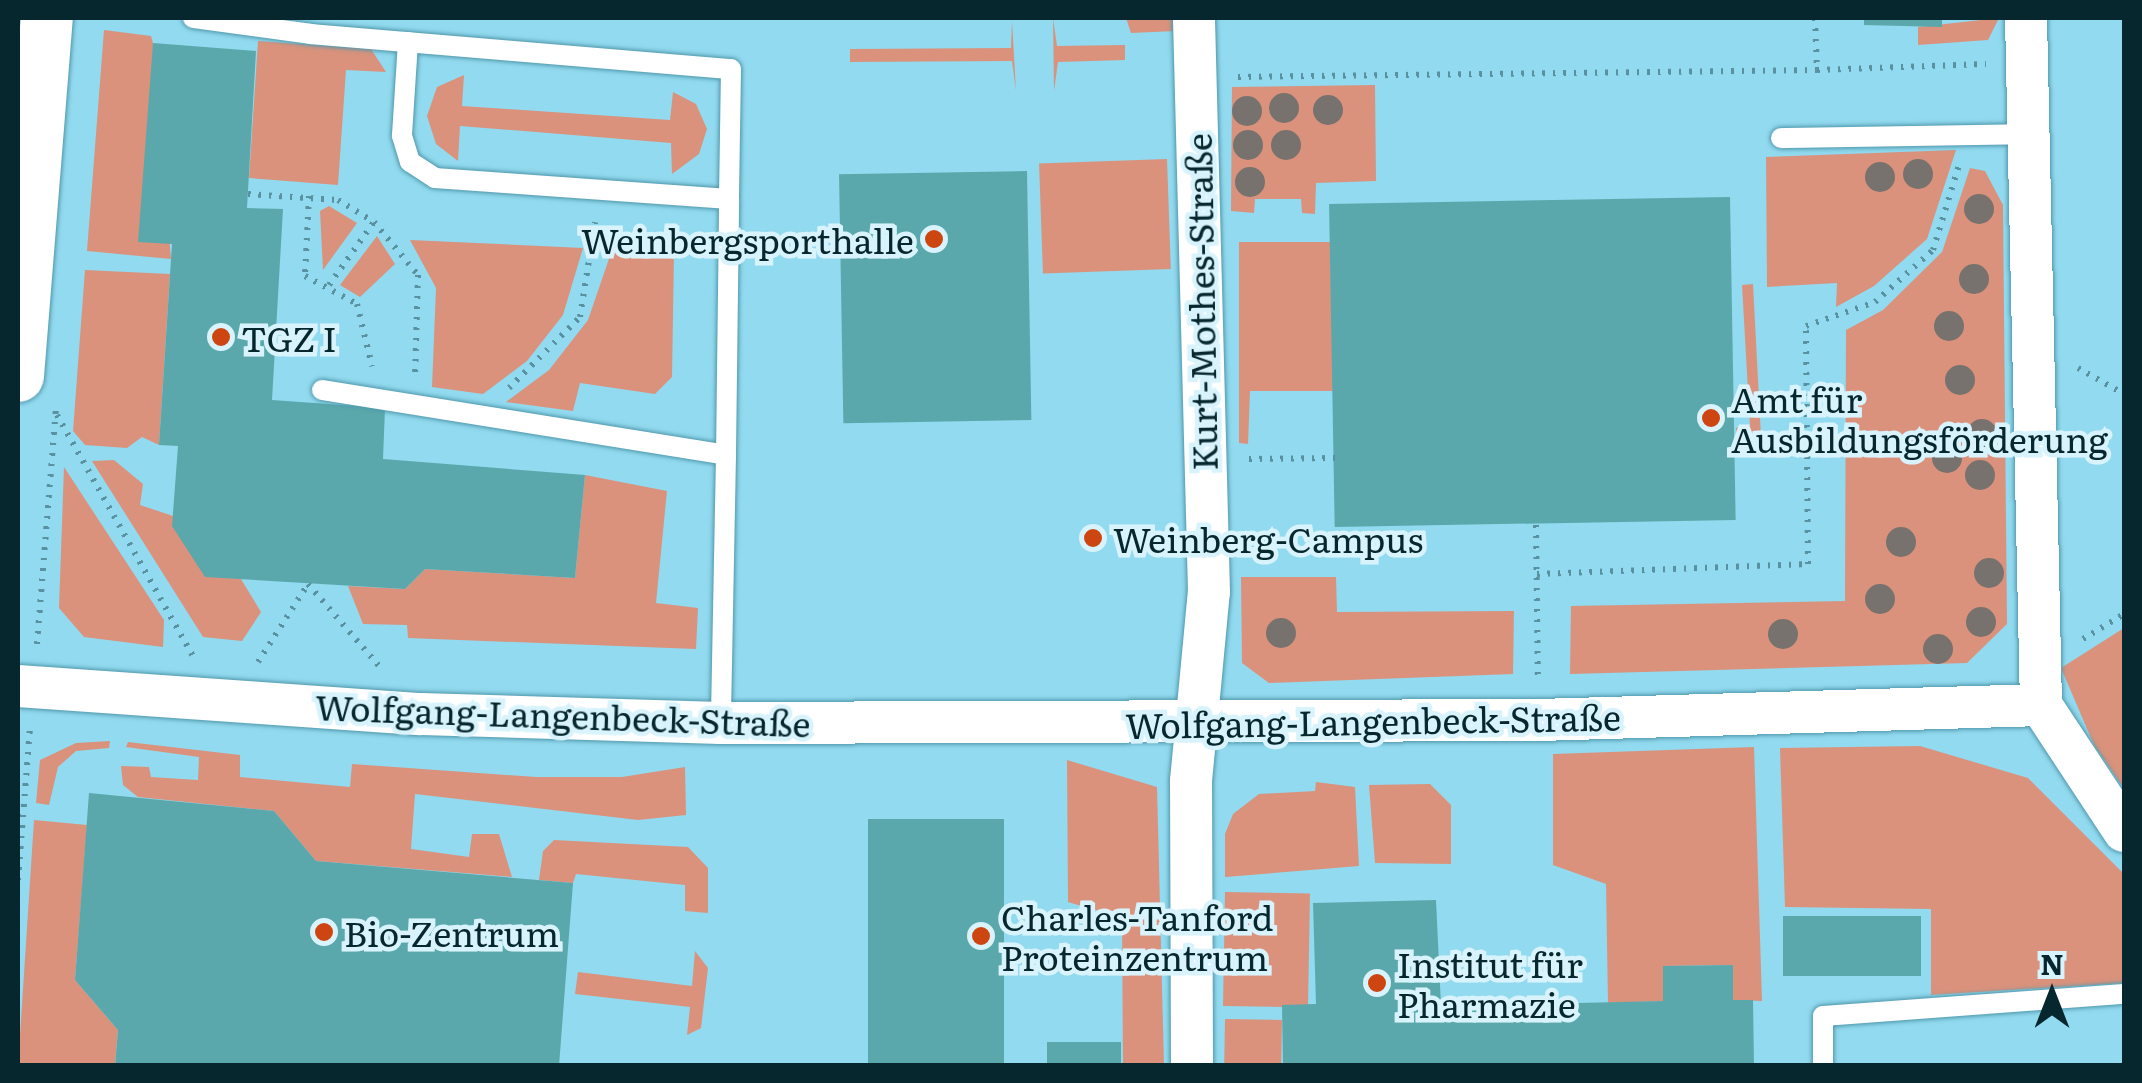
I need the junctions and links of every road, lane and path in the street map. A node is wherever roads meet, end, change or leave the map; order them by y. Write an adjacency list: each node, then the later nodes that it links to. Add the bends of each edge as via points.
1 (48, 18): 19 (street)
2 (193, 18): 6 (lane)
3 (1194, 18): 9 (street, Kurt-Mothes-Straße)
4 (1815, 18): 8 (path)
5 (2026, 18): 7 (street)
6 (408, 42): 13 (lane, via 402,135 410,162 435,178); 16 (lane, via 731,69)
7 (2027, 63): 8 (path); 10 (street)
8 (1817, 70): 9 (path)
9 (1195, 78): 29 (street, Kurt-Mothes-Straße)
10 (2029, 134): 11 (lane); 35 (street)
11 (1968, 136): 12 (lane); 25 (path, via 1932,250 1875,302 1806,326)
12 (1781, 138)
13 (598, 191): 16 (lane); 24 (path, via 590,284 580,317 526,375)
14 (248, 194): 15 (path)
15 (309, 196): 17 (path, via 338,200); 18 (path, via 305,276)
16 (728, 200): 27 (lane)
17 (374, 222): 18 (path); 22 (path, via 418,275 420,336)
18 (330, 285): 21 (path, via 357,304 373,360)
19 (31, 372): 23 (path); 23 (path)
20 (322, 390): 21 (lane)
21 (368, 396): 22 (lane)
22 (411, 405): 24 (lane)
23 (55, 412): 33 (path); 34 (path)
24 (472, 416): 27 (lane)
25 (1806, 445): 26 (path); 31 (path, via 1808,564)
26 (1736, 446)
27 (726, 455): 37 (lane)
28 (1335, 458): 29 (path)
29 (1202, 460): 38 (street, Kurt-Mothes-Straße, via 1210,592)
30 (1536, 526): 31 (path)
31 (1537, 574): 32 (path)
32 (1538, 627)
33 (26, 687): 34 (street, Wolfgang-Langenbeck-Straße); 40 (path)
34 (226, 701): 36 (street, Wolfgang-Langenbeck-Straße); 36 (path, via 308,584)
35 (2041, 706): 38 (street, Wolfgang-Langenbeck-Straße); 39 (street)
36 (422, 714): 37 (street, Wolfgang-Langenbeck-Straße)
37 (721, 722): 38 (street, Wolfgang-Langenbeck-Straße)
38 (1197, 723): 42 (street, Kurt-Mothes-Straße, via 1191,781)
39 (2124, 831)
40 (18, 880)
41 (2124, 994): 43 (lane, via 1822,1016)
42 (1192, 1066)
43 (1822, 1066)

